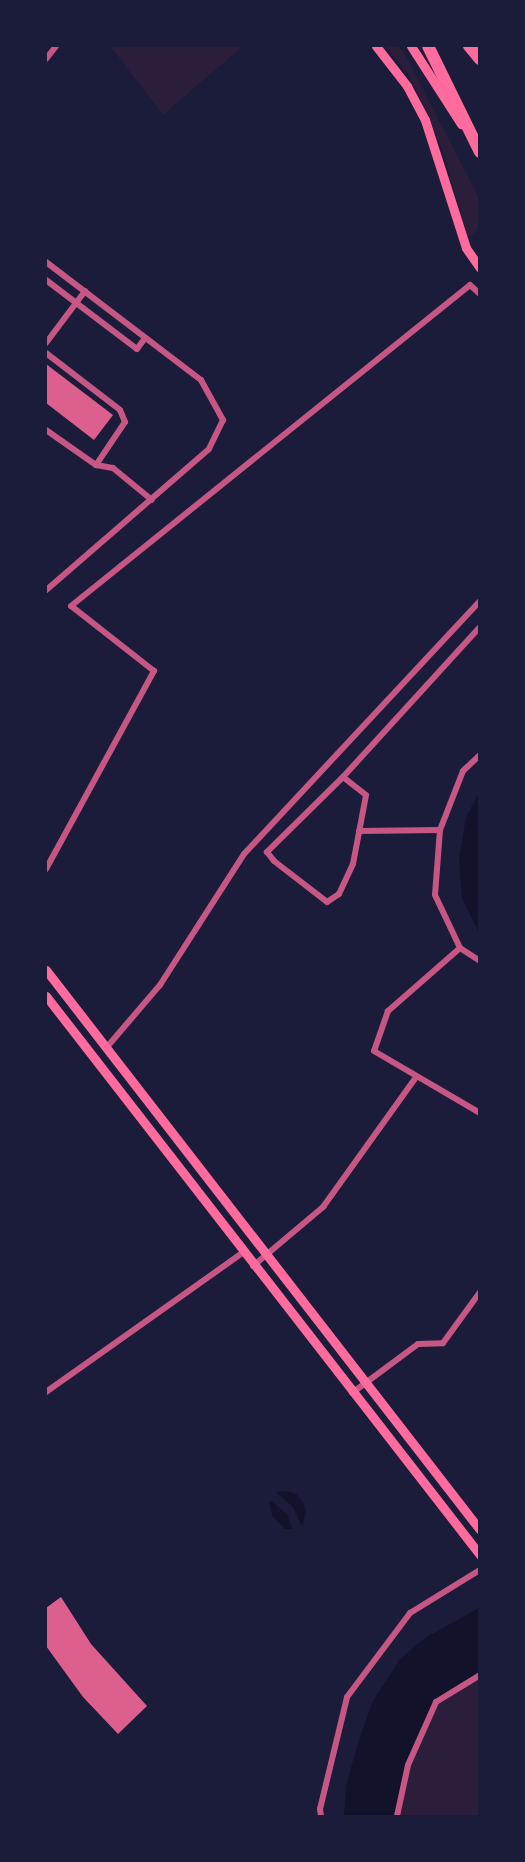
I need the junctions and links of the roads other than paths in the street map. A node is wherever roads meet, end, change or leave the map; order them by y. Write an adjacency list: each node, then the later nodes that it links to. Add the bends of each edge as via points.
1 (56, 46): 6 (street)
2 (376, 46): 10 (main road, via 407,86 425,120 466,248)
3 (411, 46): 8 (main road)
4 (428, 46): 8 (highway)
5 (468, 46): 7 (highway)
6 (46, 58)
7 (480, 59)
8 (480, 152)
9 (46, 261): 12 (street)
10 (480, 268)
11 (46, 281): 14 (street)
12 (85, 291): 14 (street); 15 (street)
13 (480, 294): 28 (street, via 470,285 71,606 154,671)
14 (76, 303): 15 (street, via 137,349); 16 (street)
15 (145, 338): 20 (street, via 201,380 223,420 209,449)
16 (46, 343)
17 (46, 353): 19 (street, via 120,410 125,422)
18 (46, 430): 19 (street)
19 (96, 465): 20 (street, via 113,468)
20 (152, 500): 21 (street)
21 (46, 590)
22 (480, 601): 34 (street, via 244,854 160,985)
23 (479, 628): 25 (street)
24 (480, 755): 26 (street, via 463,771)
25 (343, 777): 27 (street, via 366,795); 27 (street, via 267,852 327,902 339,894 353,864)
26 (440, 830): 27 (street); 29 (street, via 435,895)
27 (359, 831)
28 (46, 869)
29 (460, 948): 30 (street); 35 (street, via 388,1012 374,1051)
30 (480, 961)
31 (46, 970): 32 (main road)
32 (56, 984): 33 (street); 34 (main road)
33 (46, 994): 37 (main road)
34 (107, 1047): 38 (main road)
35 (416, 1077): 36 (street); 38 (street, via 323,1207)
36 (480, 1113)
37 (242, 1253): 39 (main road); 42 (street)
38 (266, 1256): 39 (street); 41 (main road)
39 (253, 1266): 43 (main road)
40 (480, 1292): 41 (street, via 443,1343 418,1344)
41 (366, 1383): 43 (street); 44 (main road)
42 (46, 1392)
43 (352, 1393): 45 (main road)
44 (480, 1530)
45 (480, 1555)
46 (480, 1570): 48 (street, via 410,1613 347,1697)
47 (480, 1675): 49 (street, via 436,1702 408,1765)
48 (321, 1816)
49 (397, 1816)

